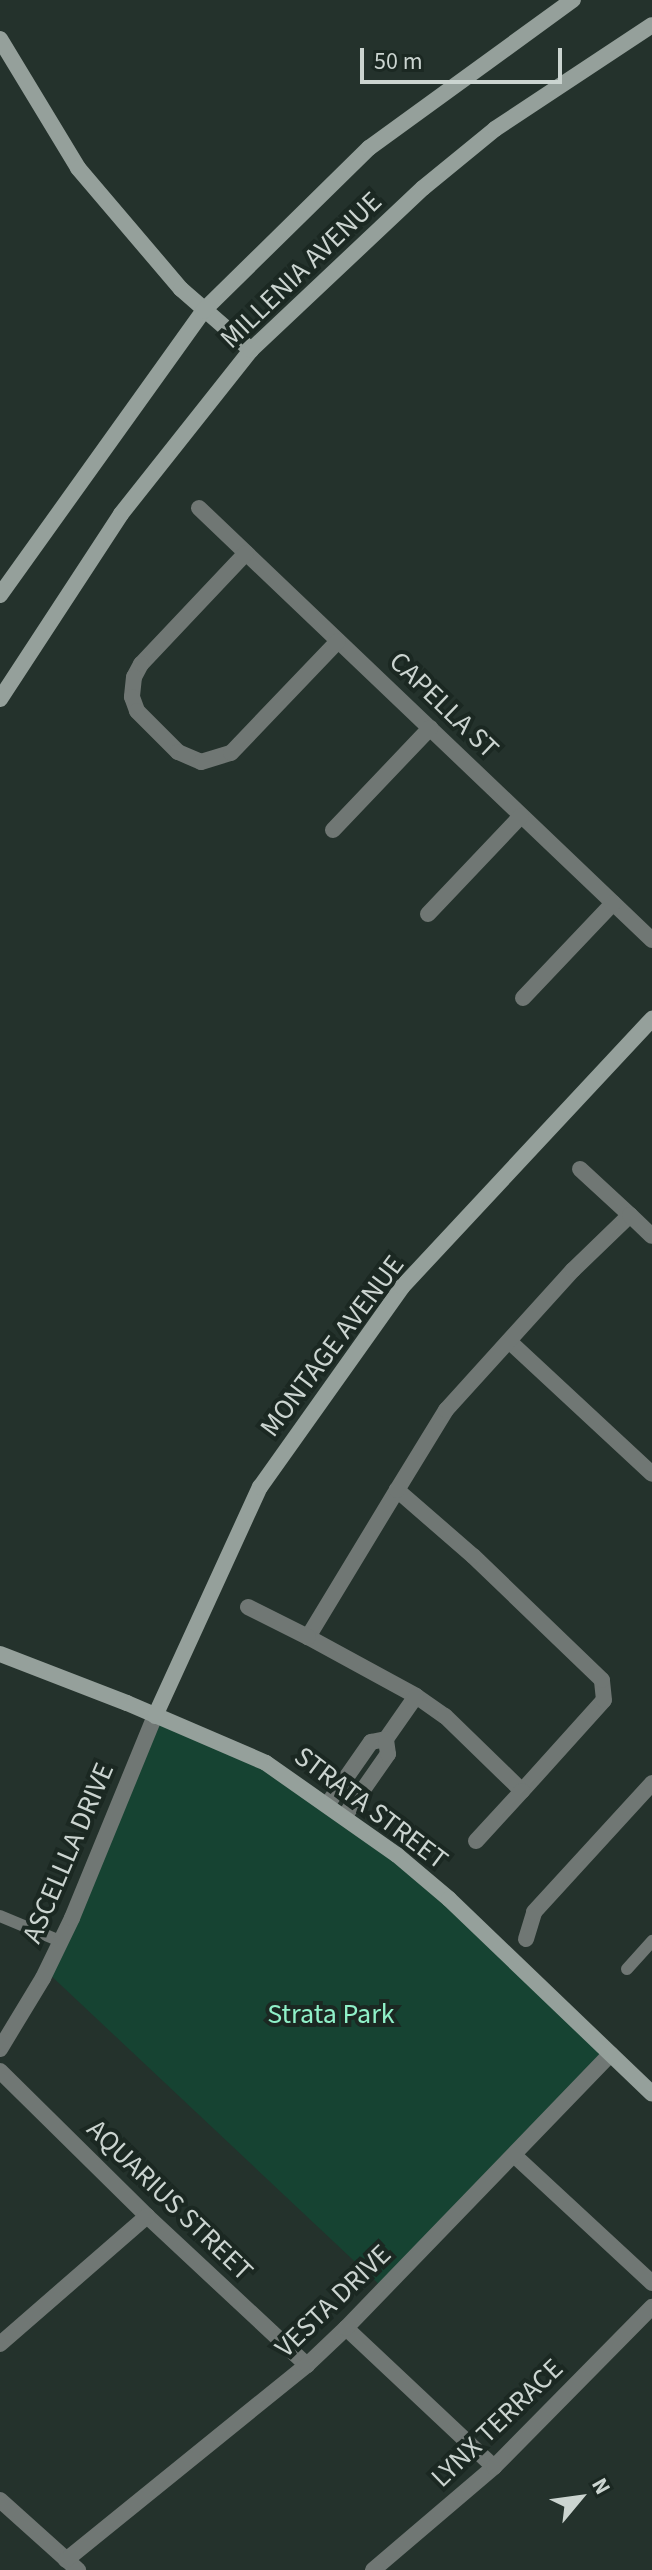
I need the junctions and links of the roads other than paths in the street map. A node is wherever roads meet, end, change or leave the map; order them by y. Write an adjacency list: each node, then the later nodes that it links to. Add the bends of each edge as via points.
1 (573, 0): 4 (street, MILLENIA AVENUE, via 369,148)
2 (652, 25): 5 (street, MILLENIA AVENUE, via 495,129 423,188)
3 (0, 39): 4 (street, via 78,168)
4 (203, 311): 5 (street); 8 (street, MILLENIA AVENUE)
5 (251, 350): 10 (street, MILLENIA AVENUE, via 121,514)
6 (199, 508): 7 (street, CAPELLA ST)
7 (246, 553): 9 (street, CAPELLA ST); 9 (street, via 136,673 134,706 161,735 187,759 222,758)
8 (0, 595)
9 (338, 641): 11 (street, CAPELLA ST)
10 (0, 699)
11 (430, 728): 12 (street, CAPELLA ST); 13 (street)
12 (521, 816): 14 (street, CAPELLA ST); 15 (street)
13 (333, 830)
14 (613, 903): 16 (street, CAPELLA ST); 17 (street)
15 (428, 914)
16 (652, 940)
17 (523, 998)
18 (652, 1019): 29 (street, MONTAGE AVENUE, via 402,1287 260,1487)
19 (580, 1169): 20 (street)
20 (630, 1215): 21 (street); 22 (street)
21 (652, 1236)
22 (509, 1341): 23 (street); 24 (street, via 446,1410)
23 (652, 1474)
24 (397, 1490): 26 (street); 32 (street, via 602,1680 604,1700)
25 (248, 1607): 26 (street)
26 (308, 1637): 28 (street)
27 (0, 1654): 29 (street, STRATA STREET)
28 (416, 1696): 30 (street); 32 (street, via 445,1716)
29 (155, 1716): 33 (street, STRATA STREET, via 266,1763); 38 (street, ASCELLLA DRIVE)
30 (386, 1739): 33 (street, via 371,1742); 34 (street, via 388,1754)
31 (652, 1783): 37 (street, via 534,1912)
32 (522, 1791): 35 (street)
33 (327, 1805): 34 (street, STRATA STREET)
34 (344, 1817): 42 (street, STRATA STREET, via 449,1899)
35 (476, 1841)
36 (0, 1916): 38 (lane)
37 (526, 1939)
38 (60, 1941): 41 (street, ASCELLLA DRIVE)
39 (652, 1941): 40 (lane)
40 (627, 1969)
41 (0, 2049)
42 (611, 2054): 44 (street, STRATA STREET); 45 (street, VESTA DRIVE)
43 (0, 2071): 46 (street, AQUARIUS STREET)
44 (652, 2094)
45 (515, 2156): 47 (street); 49 (street, VESTA DRIVE)
46 (147, 2216): 50 (street); 51 (street, AQUARIUS STREET)
47 (652, 2283)
48 (652, 2307): 52 (street, LYNX TERRACE)
49 (346, 2328): 51 (street, VESTA DRIVE); 52 (street)
50 (0, 2344)
51 (307, 2365): 54 (street, VESTA DRIVE)
52 (494, 2467): 55 (street, LYNX TERRACE)
53 (0, 2500): 54 (street)
54 (72, 2565)
55 (373, 2570)

